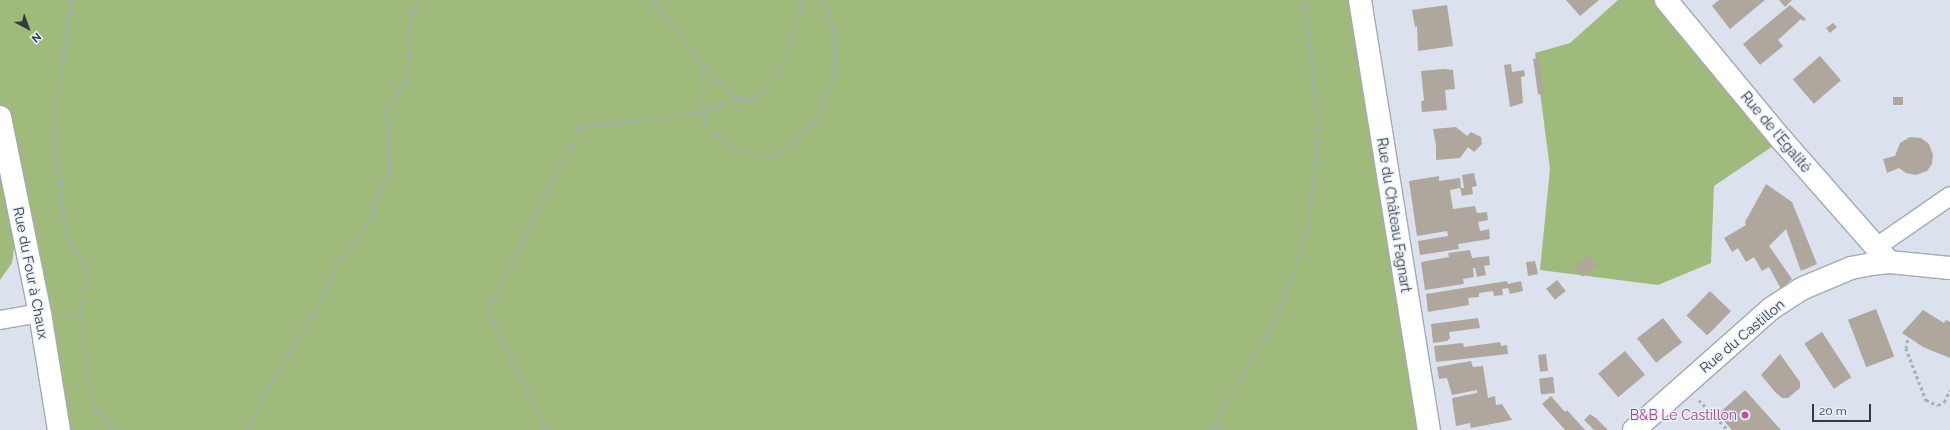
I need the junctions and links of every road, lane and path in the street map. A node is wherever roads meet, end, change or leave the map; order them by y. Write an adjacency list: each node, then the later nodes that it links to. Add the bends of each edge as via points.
1 (72, 0): 23 (path, via 53,130 67,236 89,275 80,315 92,404)
2 (420, 0): 24 (path, via 414,10 409,31 410,52 405,82 386,111 389,126 390,175 377,194 372,216 335,266 323,296 266,391)
3 (654, 0): 9 (path)
4 (803, 0): 10 (path, via 779,75 752,100)
5 (820, 0): 11 (path, via 825,6 833,28 836,67 819,116 790,147 770,157 730,147 710,130)
6 (1304, 0): 21 (path, via 1319,130 1307,232 1281,308)
7 (1360, 0): 28 (street, Rue du Château Fagnart)
8 (1666, 0): 14 (street, Rue de l'Egalité)
9 (704, 65): 10 (path); 11 (path)
10 (736, 98): 11 (path)
11 (703, 112): 25 (path, via 580,128 487,311)
12 (0, 117): 16 (street, Rue du Four à Chaux)
13 (1950, 196): 14 (street, Rue du Castillon)
14 (1882, 255): 15 (street); 19 (street, Rue du Castillon, via 1800,289 1772,308)
15 (1950, 268)
16 (40, 313): 17 (street); 22 (street, Rue du Four à Chaux)
17 (0, 320)
18 (1908, 340): 20 (path, via 1906,348 1926,400 1938,405 1944,402)
19 (1684, 385): 29 (street, Rue du Castillon); 30 (path)
20 (1950, 390)
21 (1215, 424): 26 (path); 27 (path)
22 (59, 430)
23 (113, 430)
24 (247, 430)
25 (546, 430)
26 (1210, 430)
27 (1227, 430)
28 (1429, 430)
29 (1634, 430)
30 (1728, 430)

